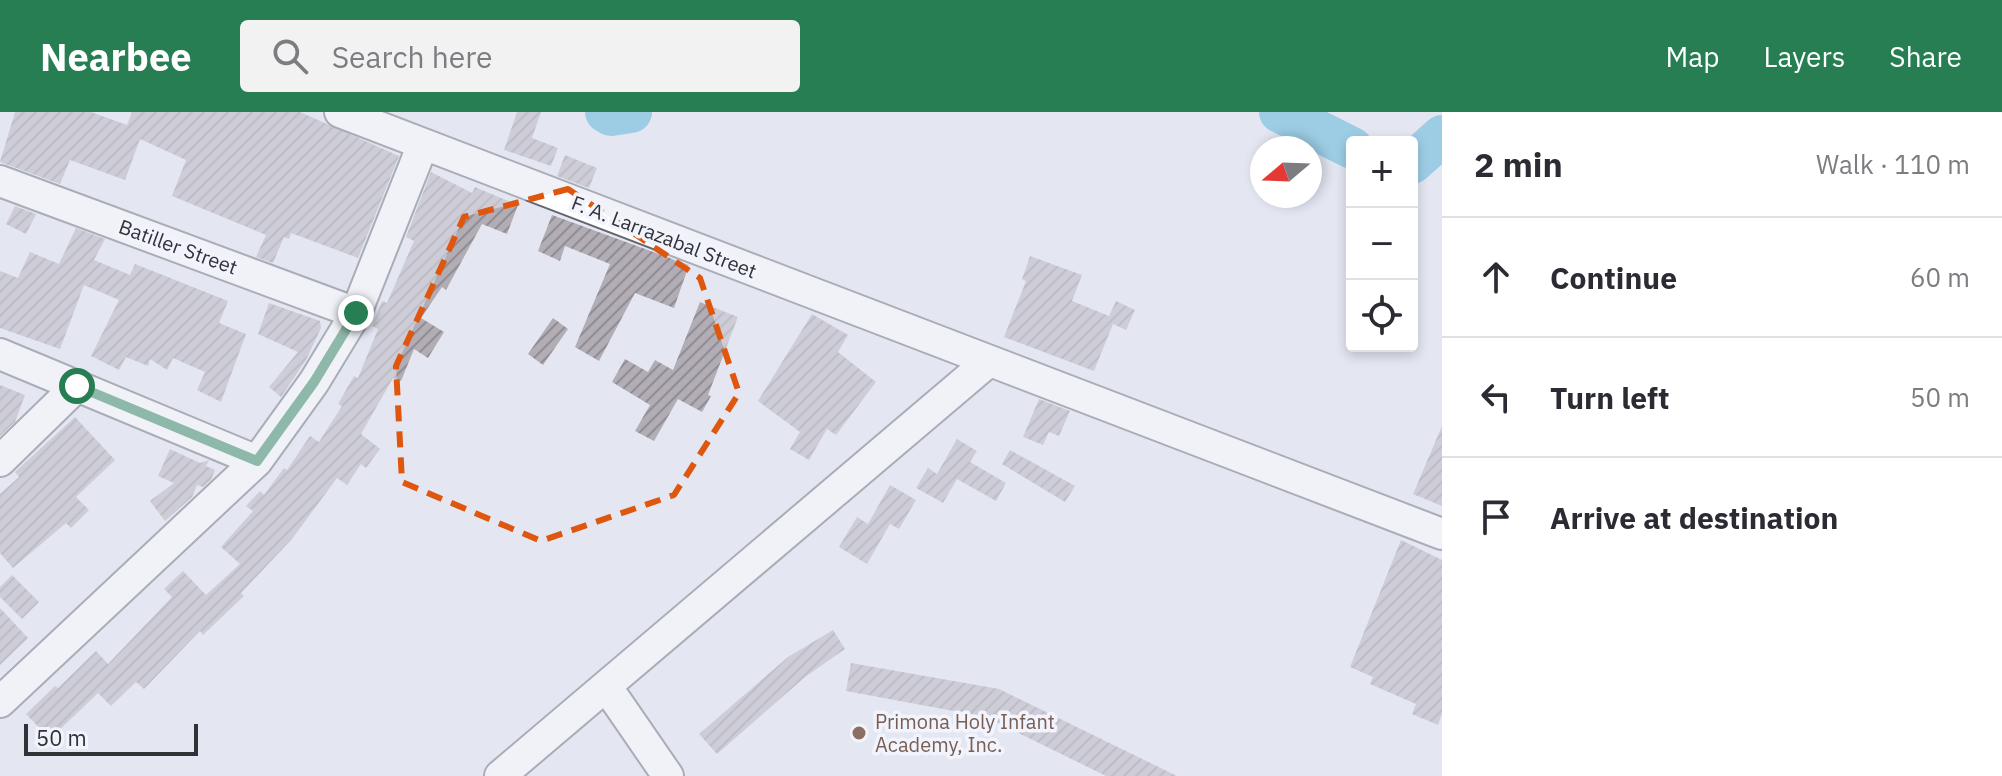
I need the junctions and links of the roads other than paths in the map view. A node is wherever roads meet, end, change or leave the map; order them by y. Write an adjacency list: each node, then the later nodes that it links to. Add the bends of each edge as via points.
1 (340, 112): 2 (street, F. A. Larrazabal Street)
2 (423, 144): 4 (street); 6 (street, F. A. Larrazabal Street)
3 (0, 181): 4 (street, Batiller Street)
4 (356, 313): 9 (street)
5 (0, 354): 7 (street)
6 (989, 361): 10 (street, F. A. Larrazabal Street); 11 (street)
7 (77, 386): 8 (street); 9 (street)
8 (0, 461)
9 (257, 461): 12 (street)
10 (1442, 534)
11 (606, 686): 13 (street); 14 (street)
12 (0, 702)
13 (500, 776)
14 (668, 776)

